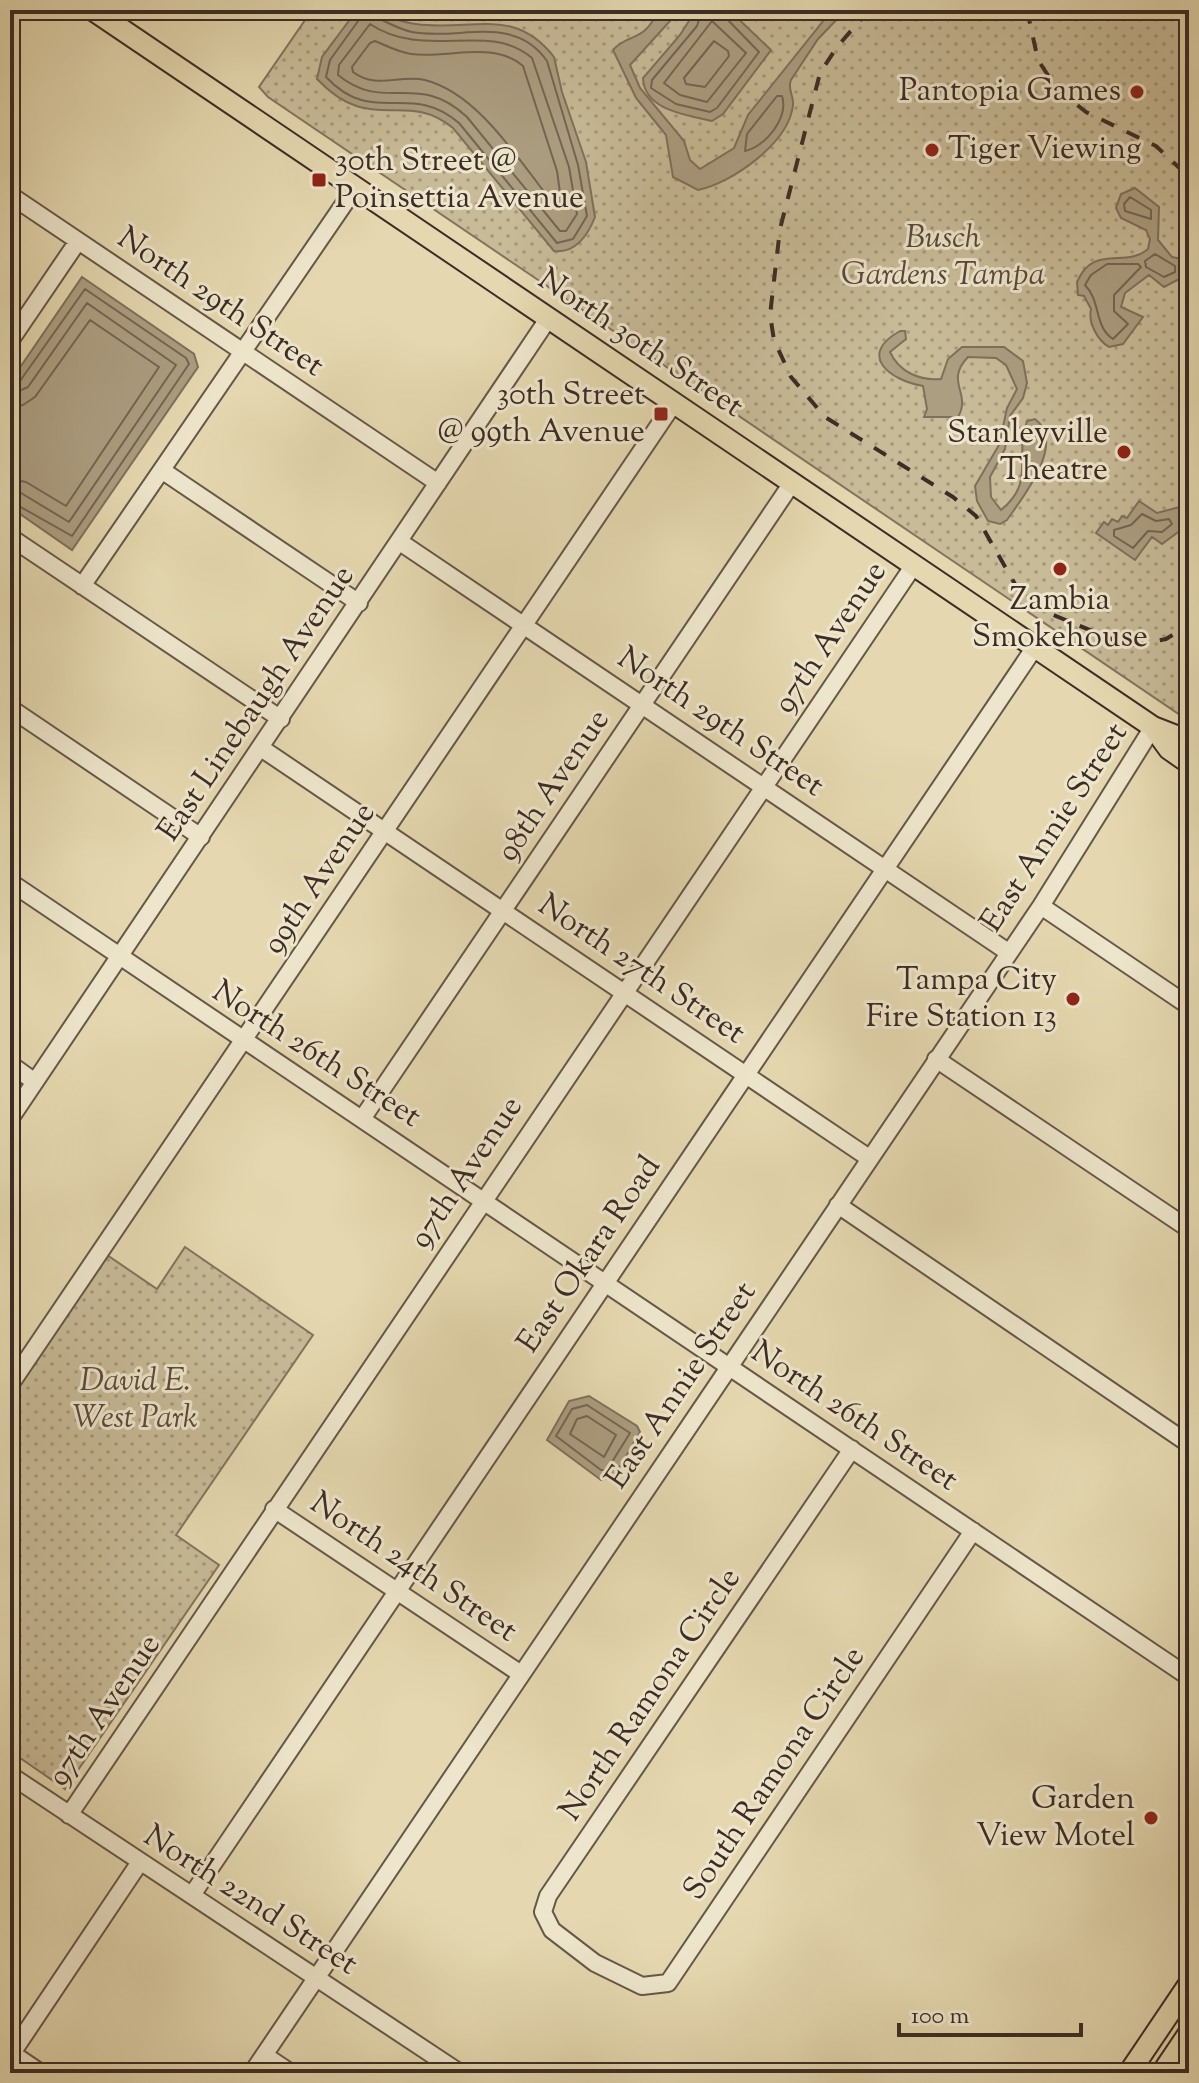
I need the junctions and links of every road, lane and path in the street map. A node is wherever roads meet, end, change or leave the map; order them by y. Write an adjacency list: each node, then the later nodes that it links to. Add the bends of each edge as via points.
1 (93, 10): 2 (main road, North 30th Street)
2 (355, 188): 5 (main road, North 30th Street); 7 (street)
3 (10, 195): 4 (street, North 29th Street)
4 (78, 241): 6 (street); 7 (street, North 29th Street)
5 (548, 319): 8 (main road, North 30th Street); 10 (street, East Linebaugh Avenue)
6 (10, 341)
7 (243, 352): 9 (street); 10 (street, North 29th Street)
8 (674, 403): 11 (main road, North 30th Street); 17 (street, 99th Avenue)
9 (163, 471): 15 (street); 16 (street)
10 (438, 483): 13 (street, East Linebaugh Avenue)
11 (792, 483): 14 (main road, North 30th Street); 19 (street, 98th Avenue)
12 (10, 537): 15 (street)
13 (400, 542): 16 (street, East Linebaugh Avenue); 17 (street, North 29th Street)
14 (914, 565): 18 (main road, North 30th Street); 26 (street, 97th Avenue)
15 (82, 586): 21 (street)
16 (359, 603): 21 (street, East Linebaugh Avenue)
17 (524, 625): 19 (street, North 29th Street); 27 (street, 99th Avenue)
18 (1035, 647): 22 (main road, North 30th Street); 29 (street, East Okara Road)
19 (643, 706): 26 (street, North 29th Street); 32 (street, 98th Avenue)
20 (10, 708): 28 (street)
21 (281, 719): 24 (street, East Linebaugh Avenue)
22 (1153, 727): 23 (main road, North 30th Street); 25 (main road, North 30th Street, via 1169,749); 31 (street, East Annie Street)
23 (1189, 741)
24 (261, 748): 27 (street, North 27th Street); 28 (street, East Linebaugh Avenue)
25 (1189, 763)
26 (764, 787): 29 (street, North 29th Street); 35 (street, 97th Avenue)
27 (384, 833): 32 (street, North 27th Street); 37 (street, 99th Avenue)
28 (201, 837): 34 (street, East Linebaugh Avenue)
29 (888, 869): 33 (street, North 29th Street); 40 (street, East Okara Road)
30 (10, 882): 34 (street, North 26th Street)
31 (1041, 906): 33 (street, East Annie Street); 36 (street)
32 (503, 911): 35 (street, North 27th Street); 43 (street, 98th Avenue)
33 (1008, 952): 38 (street, East Annie Street)
34 (120, 957): 37 (street, North 26th Street); 41 (street, East Linebaugh Avenue)
35 (625, 993): 40 (street, North 27th Street); 45 (street, 97th Avenue)
36 (1189, 1006)
37 (244, 1043): 43 (street, North 26th Street); 50 (street, 99th Avenue)
38 (936, 1059): 44 (street, East Annie Street); 47 (street)
39 (10, 1064): 41 (street)
40 (747, 1075): 44 (street, North 27th Street); 48 (street, East Okara Road)
41 (35, 1082): 42 (street, East Linebaugh Avenue)
42 (10, 1119)
43 (362, 1119): 45 (street, North 26th Street)
44 (869, 1158): 46 (street, East Annie Street)
45 (483, 1199): 48 (street, North 26th Street); 53 (street, 97th Avenue)
46 (838, 1205): 49 (street, East Annie Street); 51 (street)
47 (1189, 1229)
48 (605, 1283): 49 (street, North 26th Street); 55 (street, East Okara Road)
49 (729, 1366): 52 (street, North 26th Street); 56 (street, East Annie Street)
50 (10, 1385)
51 (1189, 1444)
52 (852, 1449): 54 (street, North 26th Street); 62 (street, North Ramona Circle, via 548,1896 543,1912 552,1930)
53 (274, 1509): 55 (street, North 24th Street); 59 (street, 97th Avenue)
54 (973, 1531): 57 (street, North 26th Street); 62 (street, South Ramona Circle, via 668,1983 642,1986)
55 (398, 1589): 56 (street, North 24th Street); 61 (street, East Okara Road)
56 (521, 1674): 63 (street, East Annie Street)
57 (1189, 1677)
58 (10, 1775): 59 (street, North 22nd Street)
59 (69, 1815): 60 (street, North 22nd Street)
60 (140, 1862): 61 (street, North 22nd Street); 66 (street)
61 (192, 1895): 63 (street, North 22nd Street)
62 (595, 1963)
63 (315, 1977): 67 (street, East Annie Street); 71 (street, North 22nd Street)
64 (1186, 1987): 72 (main road); 73 (main road, via 1188,2009)
65 (1189, 2033): 74 (main road)
66 (11, 2054): 68 (street)
67 (264, 2055): 69 (street, East Annie Street); 70 (street)
68 (41, 2073)
69 (252, 2073)
70 (291, 2073)
71 (460, 2073)
72 (1129, 2073)
73 (1145, 2073)
74 (1162, 2073)

